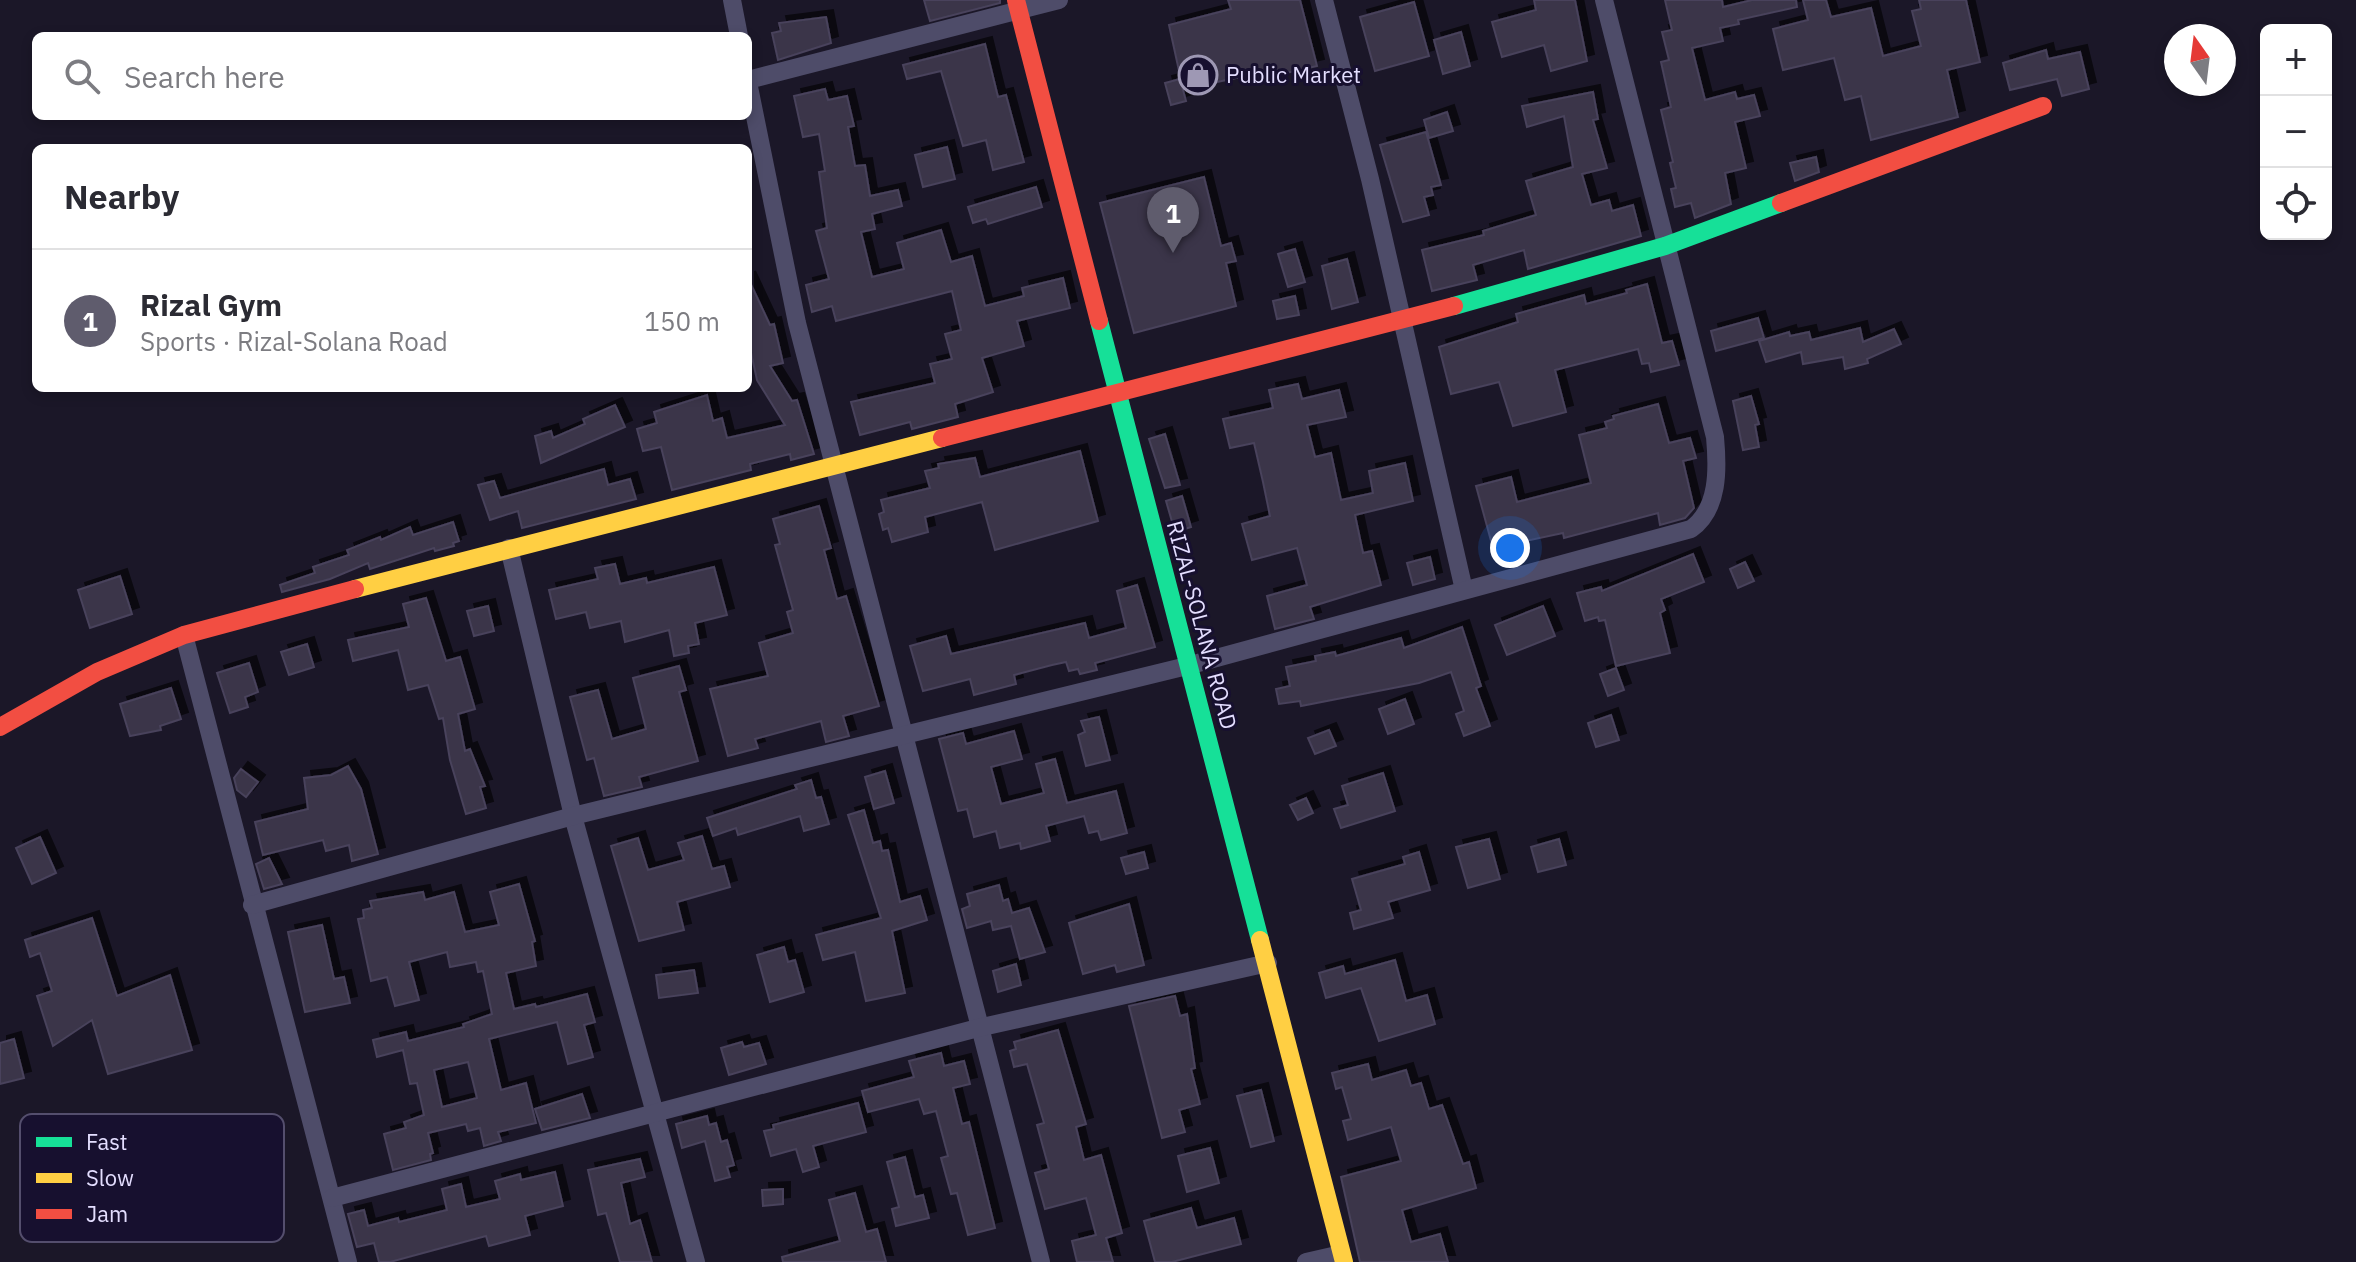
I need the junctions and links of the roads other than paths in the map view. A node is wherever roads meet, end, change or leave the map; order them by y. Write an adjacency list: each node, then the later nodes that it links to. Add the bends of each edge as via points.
1 (732, 0): 6 (street)
2 (1059, 0): 5 (street)
3 (1324, 0): 11 (street)
4 (1604, 0): 10 (street)
5 (1017, 5): 7 (street); 12 (street, RIZAL-SOLANA ROAD)
6 (738, 32)
7 (752, 80)
8 (752, 101): 13 (street, via 797,323)
9 (2043, 106): 10 (street)
10 (1665, 246): 11 (street); 15 (street, via 1715,437 1716,480 1701,522 1674,536)
11 (1403, 321): 12 (street); 15 (street)
12 (1117, 394): 13 (street); 17 (street, RIZAL-SOLANA ROAD)
13 (836, 467): 14 (street); 19 (street)
14 (509, 548): 16 (street); 20 (street)
15 (1464, 590): 17 (street)
16 (184, 635): 18 (street, via 97,672); 21 (street)
17 (1187, 666): 19 (street); 22 (street, RIZAL-SOLANA ROAD)
18 (0, 727)
19 (904, 734): 20 (street); 23 (street)
20 (573, 816): 21 (street); 24 (street)
21 (252, 905): 25 (street)
22 (1268, 963): 23 (street); 26 (street, RIZAL-SOLANA ROAD)
23 (978, 1028): 24 (street); 29 (street)
24 (655, 1110): 25 (street); 28 (street)
25 (332, 1198): 27 (street)
26 (1342, 1258): 30 (street)
27 (348, 1262)
28 (696, 1262)
29 (1041, 1262)
30 (1306, 1262)

